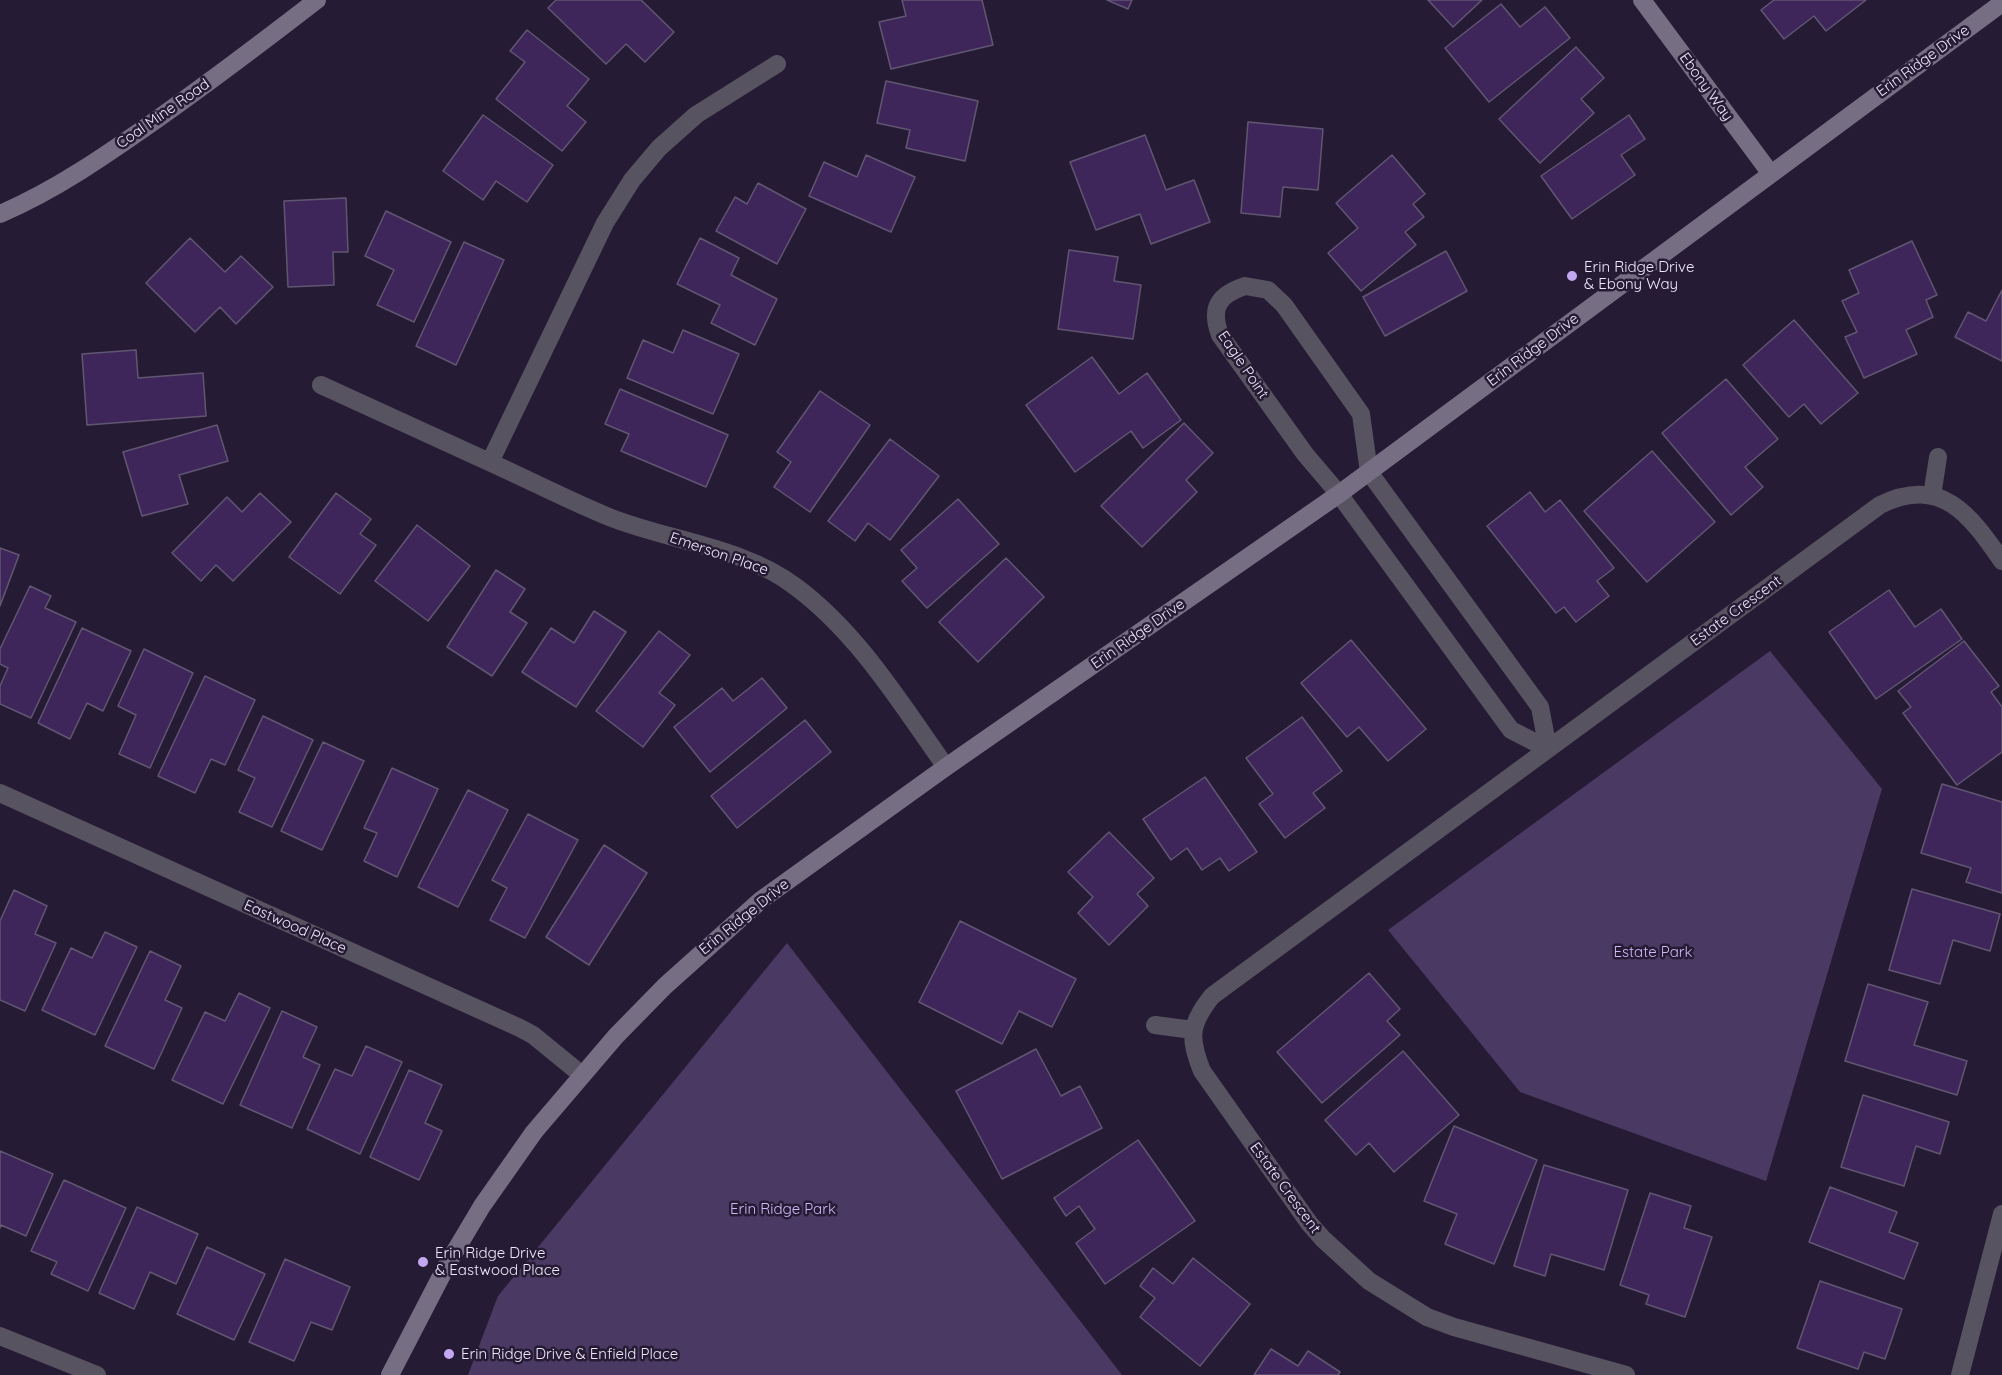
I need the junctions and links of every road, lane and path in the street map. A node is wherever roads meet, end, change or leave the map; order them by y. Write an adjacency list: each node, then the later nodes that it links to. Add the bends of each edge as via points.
1 (318, 0): 6 (street, Coal Mine Road, via 222,73 75,175)
2 (1642, 0): 5 (street, Ebony Way)
3 (2002, 3): 5 (street, Erin Ridge Drive)
4 (777, 64): 9 (street, via 696,115 659,148 632,180 605,223)
5 (1770, 174): 10 (street, Erin Ridge Drive)
6 (0, 214)
7 (321, 385): 9 (street, Emerson Place)
8 (1938, 457): 12 (street)
9 (490, 462): 15 (street, Emerson Place, via 610,518 757,564 795,586 847,633)
10 (1369, 472): 11 (street, Erin Ridge Drive); 11 (street, Eagle Point, via 1361,414 1284,305 1268,290 1245,286 1233,290 1221,299 1215,312 1220,335 1305,454); 14 (street, via 1540,707)
11 (1339, 494): 14 (street, via 1510,730); 15 (street, Erin Ridge Drive)
12 (1932, 496): 13 (street, Estate Crescent, via 1965,513); 14 (street, Estate Crescent, via 1912,494 1880,505)
13 (2002, 561)
14 (1548, 749): 18 (street, Estate Crescent, via 1212,996)
15 (946, 767): 19 (street, Erin Ridge Drive, via 761,900 665,986)
16 (0, 793): 19 (street, Eastwood Place, via 520,1028)
17 (1155, 1025): 18 (street)
18 (1193, 1030): 24 (street, Estate Crescent, via 1202,1071 1309,1223 1369,1281 1427,1317 1454,1328)
19 (582, 1075): 23 (street, Erin Ridge Drive, via 534,1132 482,1206)
20 (2002, 1214): 25 (street)
21 (0, 1336): 22 (street)
22 (97, 1375)
23 (390, 1375)
24 (1626, 1375)
25 (1960, 1375)

